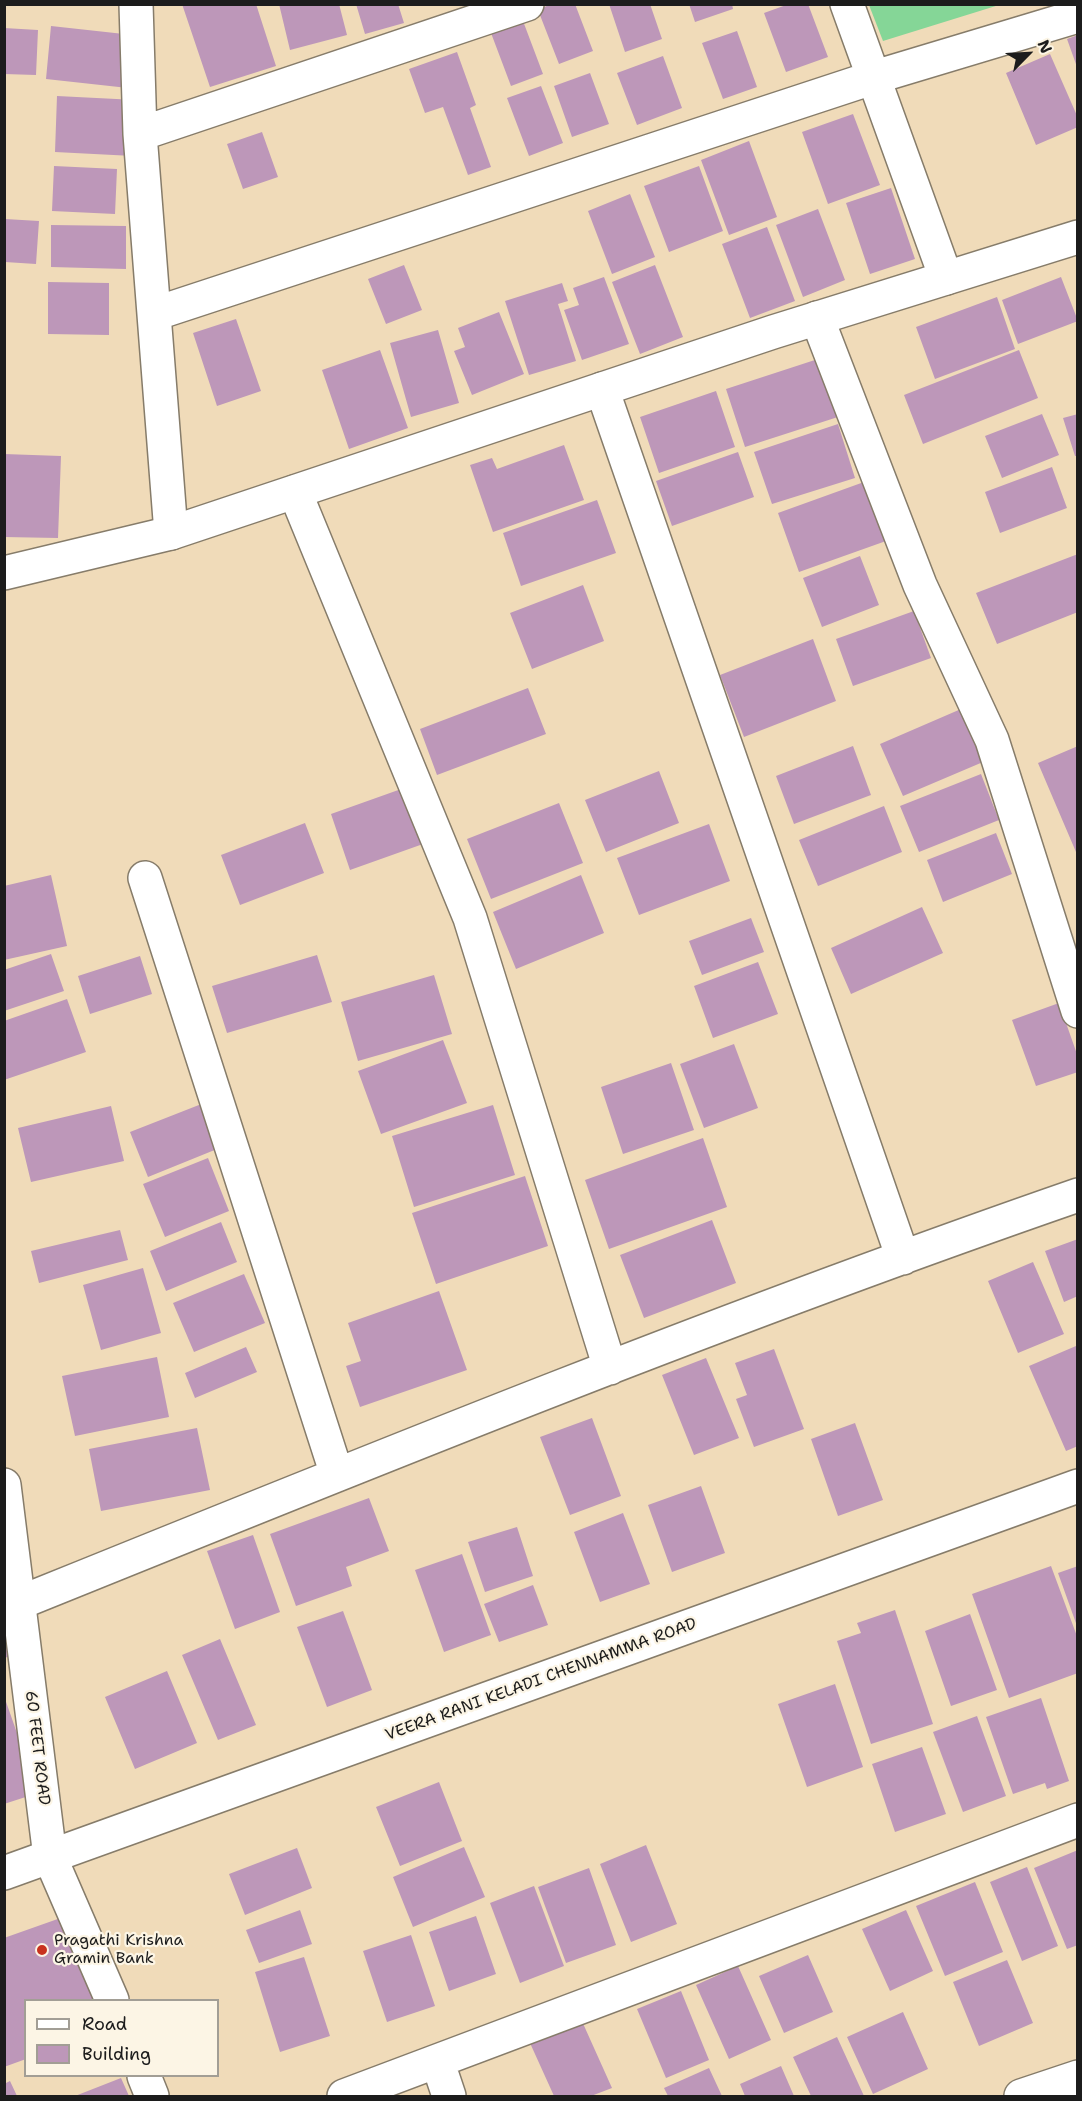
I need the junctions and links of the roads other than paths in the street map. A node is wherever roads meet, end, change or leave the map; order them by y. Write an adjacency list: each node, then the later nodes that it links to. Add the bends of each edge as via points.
1 (136, 4): 6 (street)
2 (527, 4): 6 (street)
3 (847, 4): 5 (street)
4 (1077, 16): 5 (street)
5 (876, 77): 8 (street); 9 (street)
6 (140, 134): 9 (street)
7 (1077, 237): 8 (street)
8 (946, 278): 10 (street)
9 (154, 314): 13 (street)
10 (817, 318): 11 (street); 16 (street, via 920,585 992,740)
11 (602, 389): 12 (street); 18 (street)
12 (295, 492): 13 (street); 19 (street, via 470,918)
13 (171, 533): 14 (street)
14 (4, 573)
15 (145, 878): 20 (street)
16 (1077, 1011)
17 (1077, 1195): 18 (street)
18 (903, 1258): 19 (street)
19 (610, 1368): 20 (street)
20 (337, 1474): 23 (street)
21 (1077, 1486): 25 (street, VEERA RANI KELADI CHENNAMMA ROAD)
22 (5, 1501): 23 (street, 60 FEET ROAD)
23 (19, 1603): 25 (street, 60 FEET ROAD)
24 (1077, 1820): 28 (street)
25 (50, 1857): 26 (street, VEERA RANI KELADI CHENNAMMA ROAD); 27 (street, 60 FEET ROAD)
26 (4, 1873)
27 (110, 1999)
28 (438, 2063): 33 (street); 34 (street)
29 (144, 2077): 32 (street)
30 (1077, 2077): 35 (street)
31 (1077, 2087): 36 (street)
32 (152, 2097)
33 (344, 2097)
34 (450, 2097)
35 (1021, 2097)
36 (1073, 2097)

